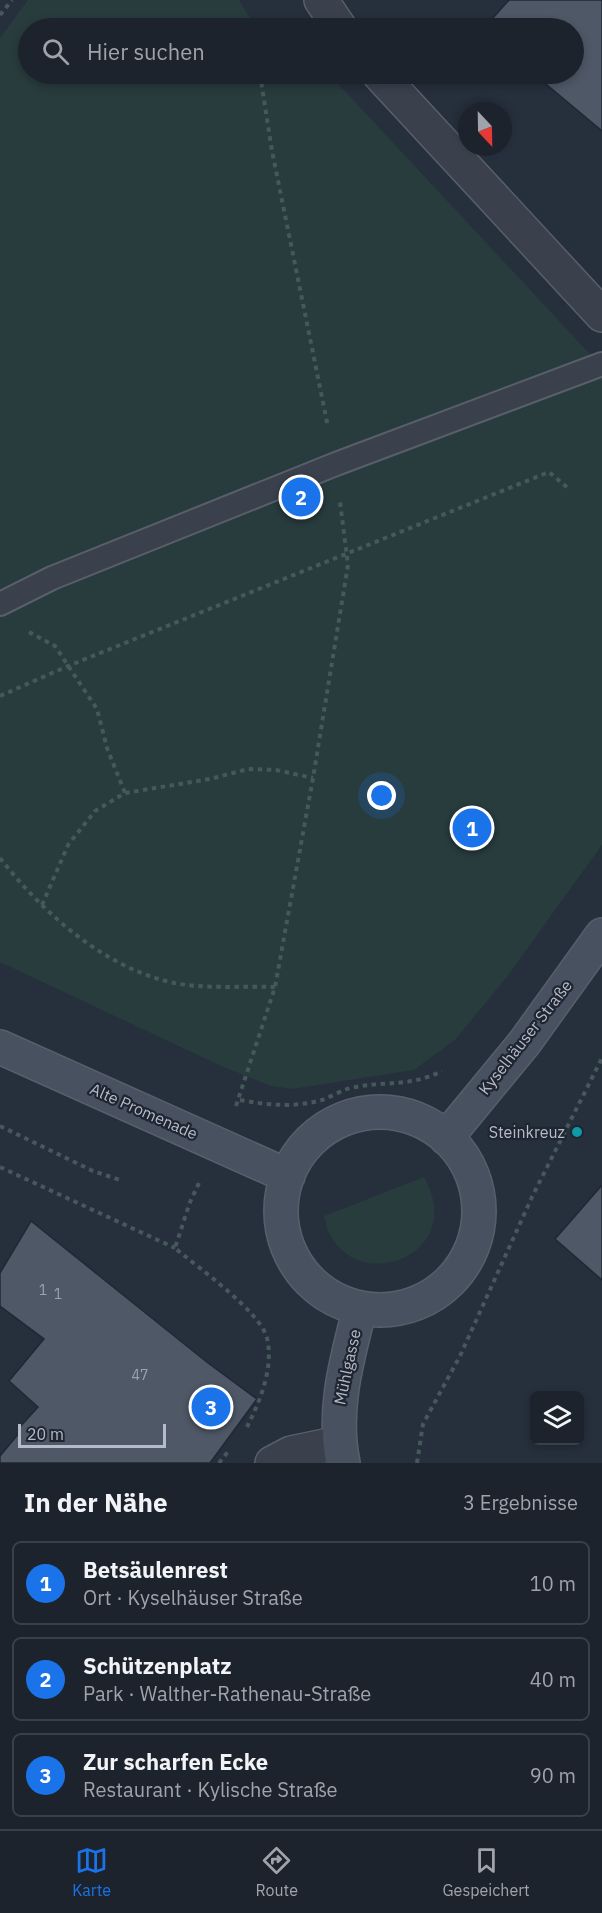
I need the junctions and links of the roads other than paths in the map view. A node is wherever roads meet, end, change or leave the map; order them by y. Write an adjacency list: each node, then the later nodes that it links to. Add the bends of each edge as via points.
1 (321, 0): 2 (street)
2 (333, 18)
3 (388, 84): 4 (street)
4 (602, 315)
5 (602, 364): 6 (lane, via 336,464 52,578)
6 (0, 604)
7 (602, 935): 9 (main road, Kyselhäuser Straße, via 525,1042)
8 (0, 1047): 10 (main road, Alte Promenade)
9 (446, 1138): 10 (main road, via 414,1118 376,1112 357,1115 322,1131 308,1144); 11 (main road, via 459,1151 476,1183 479,1221 469,1256 446,1285 415,1304)
10 (288, 1176): 11 (main road, via 283,1194 284,1232 298,1266 325,1293)
11 (360, 1308): 12 (main road, Mühlgasse, via 341,1386)
12 (341, 1453): 13 (street, via 291,1453)
13 (272, 1463)

